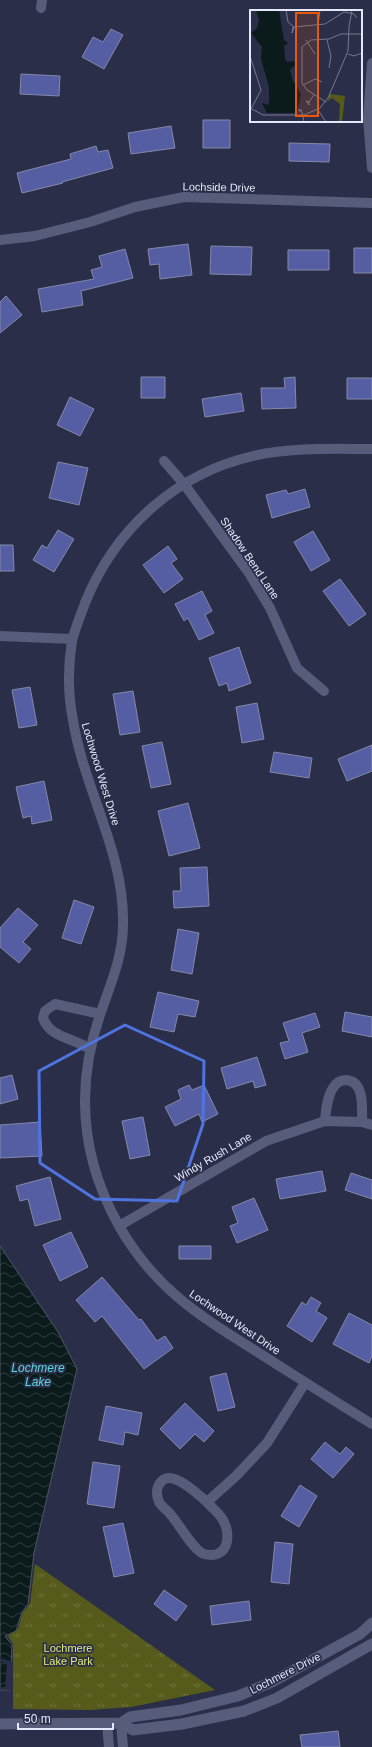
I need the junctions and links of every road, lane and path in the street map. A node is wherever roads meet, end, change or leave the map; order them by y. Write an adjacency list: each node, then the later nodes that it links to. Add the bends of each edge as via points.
1 (372, 63): 2 (street, via 368,118)
2 (372, 168)
3 (372, 203): 4 (street, Lochside Drive, via 184,197 135,206 90,222 35,236)
4 (0, 240)
5 (372, 449): 7 (street, Lochwood West Drive, via 274,452 229,463)
6 (164, 461): 7 (street, Shadow Bend Lane)
7 (184, 484): 9 (street, Lochwood West Drive, via 150,508 108,557 93,584); 10 (street, Shadow Bend Lane, via 237,555 260,591 297,668)
8 (0, 636): 9 (street)
9 (72, 639): 11 (street, Lochwood West Drive, via 70,677 73,722 84,768 122,890 121,947 117,968)
10 (324, 691)
11 (100, 1014): 12 (street, Lochwood West Drive); 12 (street, via 56,1004 45,1011 43,1018 48,1028)
12 (90, 1050): 16 (street, Lochwood West Drive, via 84,1094 86,1134 98,1184)
13 (325, 1121): 14 (street, Windy Rush Lane); 14 (street, via 332,1088 337,1083 347,1080 353,1082 360,1093); 16 (street, Windy Rush Lane, via 266,1141)
14 (362, 1122): 15 (street, Windy Rush Lane)
15 (372, 1125)
16 (119, 1226): 17 (street, Lochwood West Drive, via 148,1269 188,1307)
17 (305, 1383): 18 (street, Lochwood West Drive); 19 (street, via 267,1443)
18 (372, 1424)
19 (207, 1502): 19 (street, via 178,1480 162,1480 158,1486 159,1503 183,1529 194,1548 204,1554 216,1554 224,1550 228,1541 228,1531 222,1519)
20 (372, 1623): 21 (street, Lochmere Drive)
21 (360, 1634): 22 (street); 24 (street, Lochmere Drive, via 272,1682 238,1696 182,1710 130,1717)
22 (371, 1648): 24 (street, Lochmere Drive, via 277,1698 244,1711 182,1724 133,1730)
23 (107, 1723): 24 (street, Lochmere Drive); 25 (street, Lochmere Drive); 26 (street)
24 (121, 1723): 27 (street)
25 (0, 1724)
26 (109, 1747)
27 (123, 1747)

